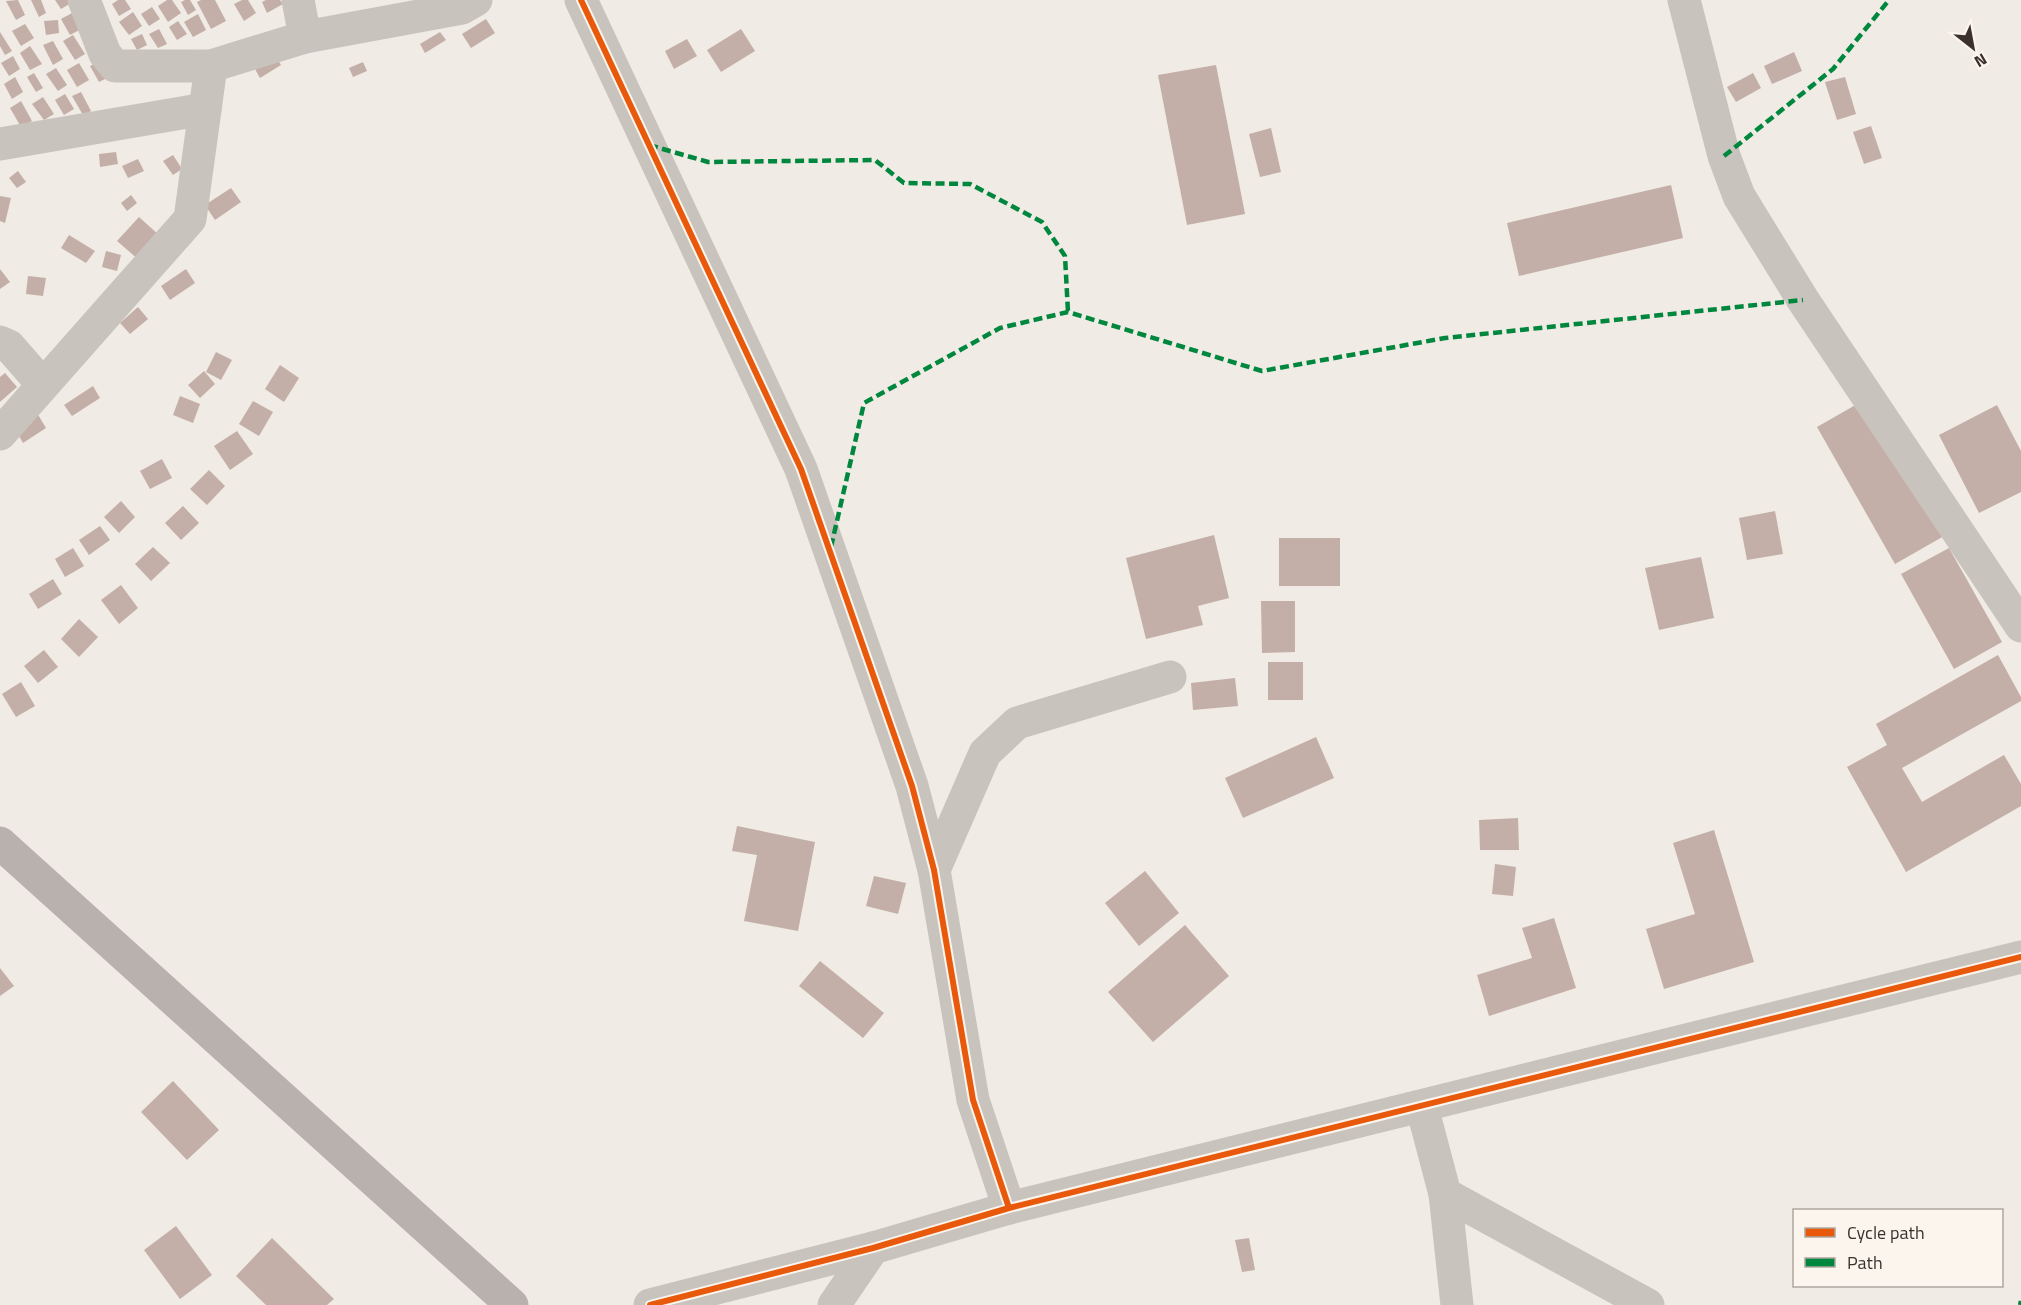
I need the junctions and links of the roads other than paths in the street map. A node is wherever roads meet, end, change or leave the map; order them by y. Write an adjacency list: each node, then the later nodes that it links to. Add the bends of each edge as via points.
1 (84, 0): 7 (street, via 105,54 115,66)
2 (298, 0): 6 (street)
3 (476, 0): 6 (street, via 462,8)
4 (581, 0): 16 (street, via 801,469 912,786)
5 (1684, 0): 13 (street, via 1724,156 1739,196 1803,300)
6 (305, 37): 7 (street)
7 (211, 66): 8 (street)
8 (205, 109): 9 (street); 11 (street, via 190,219)
9 (0, 144)
10 (0, 342): 11 (street, via 9,346)
11 (43, 385): 12 (street)
12 (0, 434)
13 (2021, 626)
14 (1170, 678): 16 (street, via 1017,723 985,753)
15 (0, 843): 22 (main road)
16 (934, 870): 20 (street, via 973,1100)
17 (2021, 957): 18 (street)
18 (1422, 1107): 19 (street); 20 (street)
19 (1445, 1194): 25 (street); 26 (street)
20 (1009, 1208): 21 (street)
21 (873, 1248): 23 (street); 24 (street)
22 (512, 1305)
23 (650, 1305)
24 (834, 1305)
25 (1457, 1305)
26 (1648, 1305)

